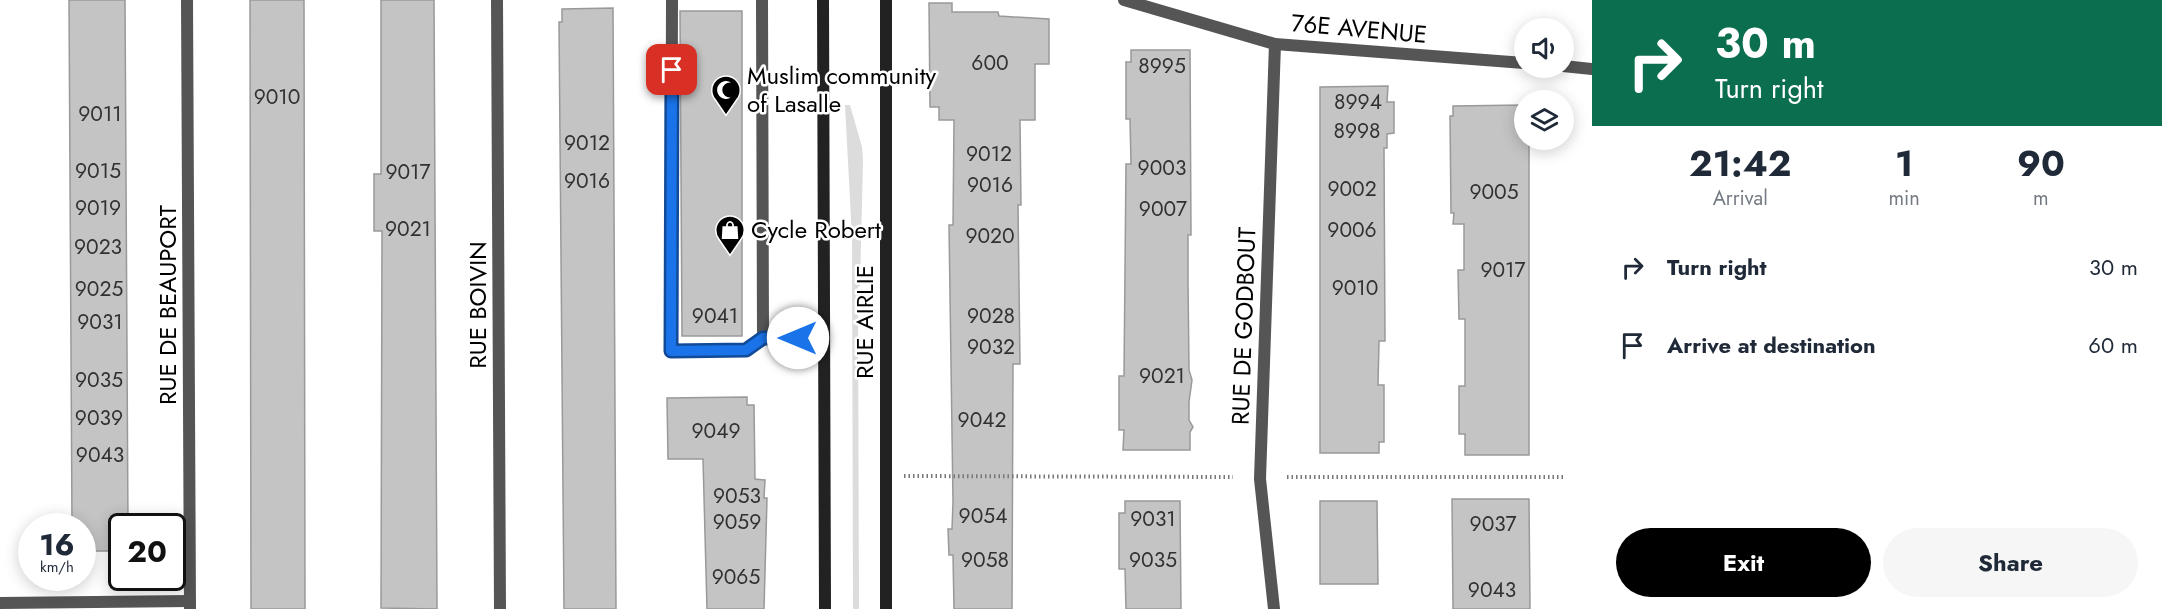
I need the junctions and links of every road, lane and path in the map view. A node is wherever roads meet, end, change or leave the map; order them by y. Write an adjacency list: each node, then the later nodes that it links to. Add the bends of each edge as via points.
1 (188, 0): 19 (street, RUE DE BEAUPORT)
2 (497, 0): 20 (street, RUE BOIVIN)
3 (672, 0): 12 (street, via 671,351 746,350)
4 (762, 0): 12 (street)
5 (823, 0): 13 (main road, RUE AIRLIE)
6 (886, 0): 22 (main road, RUE AIRLIE)
7 (1124, 0): 8 (street, 76E AVENUE)
8 (1275, 44): 9 (street, 76E AVENUE); 23 (street, RUE DE GODBOUT, via 1260,479)
9 (1514, 62)
10 (1574, 67): 11 (street)
11 (1592, 69)
12 (763, 338): 13 (street)
13 (824, 338): 21 (main road, RUE AIRLIE)
14 (913, 476): 15 (path)
15 (1233, 477)
16 (1287, 477): 17 (path)
17 (1566, 477)
18 (0, 603): 19 (street)
19 (190, 605)
20 (500, 609)
21 (825, 609)
22 (886, 609)
23 (1274, 609)

